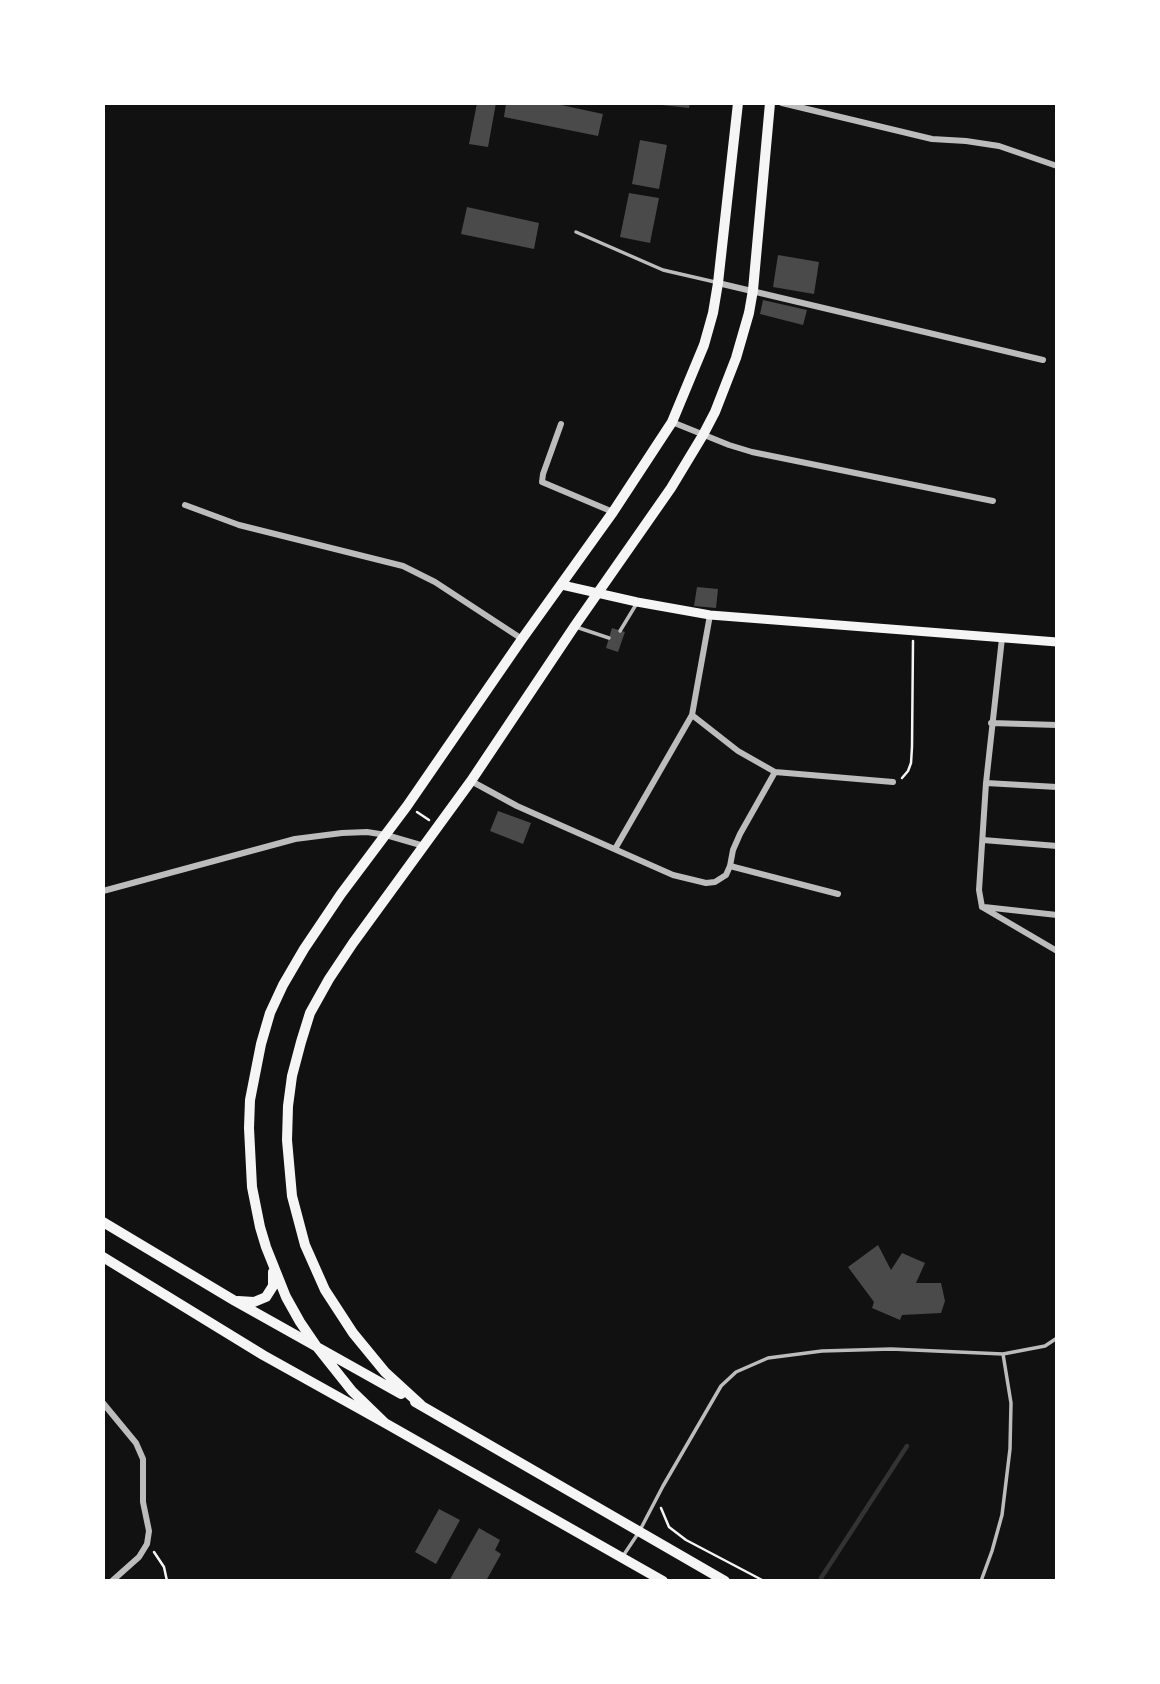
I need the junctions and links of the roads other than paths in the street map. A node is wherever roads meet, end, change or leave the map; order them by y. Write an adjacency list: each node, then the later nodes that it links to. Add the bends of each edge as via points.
1 (738, 103): 8 (highway)
2 (770, 103): 9 (highway)
3 (782, 103): 5 (street)
4 (817, 103): 5 (street)
5 (814, 111): 6 (street, via 932,139 999,146)
6 (1057, 166)
7 (576, 232): 8 (lane, via 663,271)
8 (718, 283): 9 (street); 11 (highway, via 704,345)
9 (752, 290): 10 (street); 13 (highway, via 736,358)
10 (1043, 360)
11 (672, 422): 13 (street); 16 (highway)
12 (561, 424): 16 (street, via 542,482)
13 (703, 435): 14 (street, via 752,452); 18 (highway)
14 (993, 501)
15 (185, 505): 25 (street, via 239,525 403,566)
16 (613, 512): 17 (highway)
17 (562, 585): 18 (main road); 25 (highway)
18 (599, 594): 19 (main road); 21 (highway)
19 (637, 602): 20 (main road); 22 (lane)
20 (710, 615): 24 (main road); 27 (street)
21 (574, 627): 23 (lane); 31 (highway)
22 (620, 631)
23 (609, 638)
24 (1002, 638): 26 (main road); 28 (street)
25 (522, 639): 35 (highway)
26 (1057, 642)
27 (692, 715): 30 (street, via 738,751); 39 (street)
28 (991, 723): 29 (street); 33 (street)
29 (1057, 726)
30 (775, 772): 32 (street); 40 (street, via 740,834)
31 (471, 780): 37 (highway); 39 (street, via 517,806)
32 (893, 782)
33 (986, 783): 34 (street); 36 (street)
34 (1057, 787)
35 (386, 835): 37 (street); 41 (street, via 342,833 295,839); 48 (highway, via 304,949 270,1013 261,1044 250,1100 249,1159 256,1211)
36 (982, 840): 38 (street); 43 (street)
37 (424, 846): 54 (highway, via 353,943 310,1013 292,1076 287,1140 299,1226 325,1290 368,1353)
38 (1057, 846)
39 (615, 849): 40 (street, via 673,875 706,883 726,875)
40 (730, 866): 42 (street)
41 (103, 891)
42 (838, 894)
43 (982, 907): 44 (street); 45 (street)
44 (1057, 915)
45 (1057, 951)
46 (103, 1222): 49 (highway)
47 (103, 1256): 55 (highway, via 262,1355)
48 (272, 1265): 49 (highway, via 274,1282 269,1294 259,1301); 51 (highway)
49 (235, 1301): 51 (highway)
50 (1057, 1338): 52 (lane, via 1045,1346)
51 (317, 1347): 54 (highway); 55 (highway)
52 (1003, 1354): 56 (lane, via 822,1351 768,1358 736,1372 721,1386); 62 (lane, via 1010,1449 1002,1515)
53 (103, 1403): 59 (street, via 136,1443 143,1459 149,1531 139,1557)
54 (421, 1405): 56 (highway)
55 (385, 1423): 57 (highway)
56 (639, 1532): 57 (lane); 61 (highway)
57 (622, 1557): 58 (highway)
58 (647, 1576): 60 (highway)
59 (111, 1581)
60 (663, 1581)
61 (725, 1581)
62 (981, 1581)

